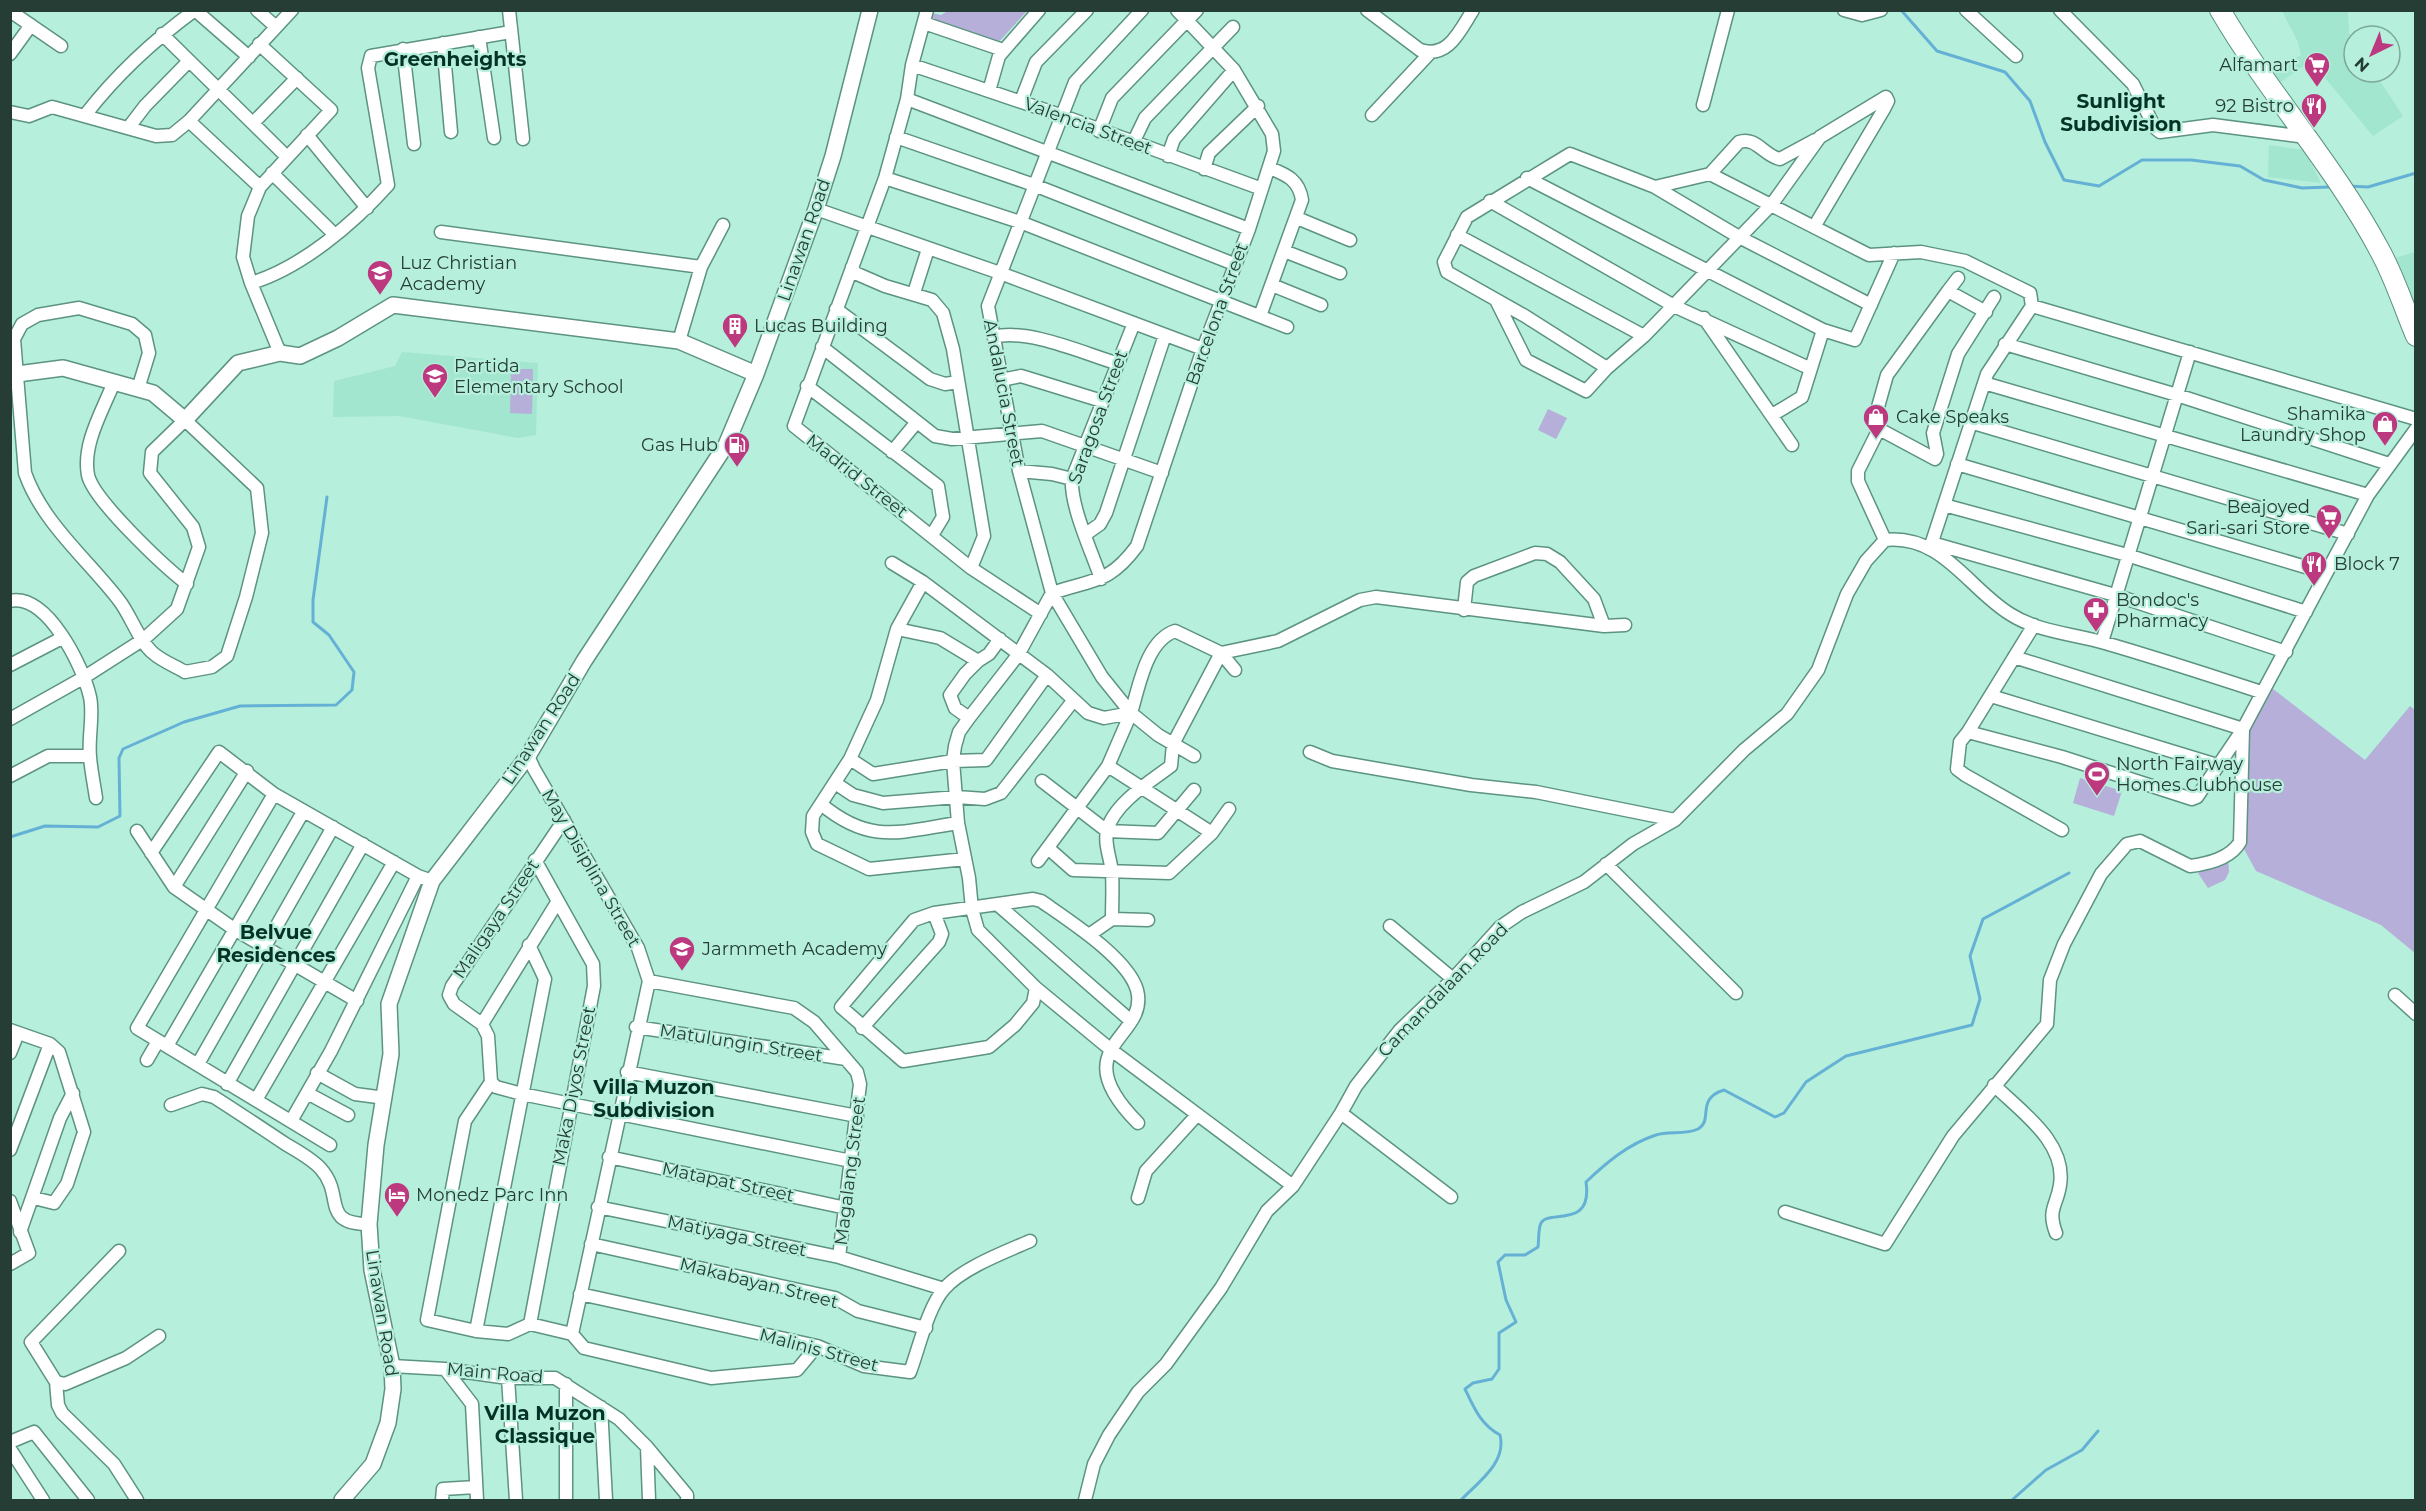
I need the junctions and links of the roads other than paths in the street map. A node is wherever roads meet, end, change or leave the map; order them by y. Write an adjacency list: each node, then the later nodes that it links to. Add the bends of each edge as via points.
1 (195, 10): 26 (street); 37 (street)
2 (257, 10): 23 (street)
3 (292, 10): 23 (street)
4 (509, 10): 25 (street)
5 (870, 10): 81 (street, Linawan Road)
6 (1039, 10): 33 (street)
7 (1087, 10): 45 (street, via 1036,62)
8 (1142, 10): 50 (street, Andalucia Street, via 1075,82)
9 (1177, 10): 21 (street, Barcelona Street)
10 (1197, 10): 21 (street)
11 (1367, 10): 34 (street, via 1420,50)
12 (1473, 10): 34 (street, via 1446,47)
13 (1728, 10): 46 (street)
14 (1844, 10): 15 (street, via 1862,15)
15 (1881, 10)
16 (1966, 10): 36 (street)
17 (2060, 10): 60 (street, via 2133,84 2160,132 2213,125)
18 (2220, 10): 60 (main road, via 2243,50)
19 (12, 11): 22 (street)
20 (926, 17): 33 (street); 39 (street, Madrid Street)
21 (1188, 22): 31 (street, Barcelona Street); 55 (street, via 1112,98)
22 (31, 25): 30 (street); 35 (street)
23 (275, 26): 29 (street)
24 (1233, 27): 31 (street)
25 (512, 32): 27 (street); 62 (street)
26 (162, 34): 38 (street); 49 (street)
27 (479, 37): 28 (street); 61 (street)
28 (443, 43): 32 (street); 56 (street)
29 (259, 44): 37 (street); 41 (street)
30 (61, 46)
31 (1213, 46): 40 (street, Barcelona Street); 63 (street, via 1145,118)
32 (403, 49): 64 (street); 80 (street, via 371,56 368,61 388,185)
33 (1003, 50): 43 (street)
34 (1430, 53): 51 (street)
35 (10, 54)
36 (2016, 56)
37 (249, 57): 42 (street)
38 (188, 62): 42 (street); 54 (street)
39 (912, 65): 43 (street, Valencia Street); 44 (street, Madrid Street)
40 (1234, 70): 47 (street, Barcelona Street); 67 (street, via 1174,139)
41 (297, 78): 53 (street); 57 (street, via 331,110)
42 (218, 90): 52 (street); 53 (street)
43 (989, 91): 45 (street, Valencia Street)
44 (907, 99): 59 (street, Madrid Street); 65 (street)
45 (1021, 101): 50 (street, Valencia Street)
46 (1702, 105)
47 (1258, 106): 68 (street, Barcelona Street, via 1272,134); 69 (street, via 1209,153)
48 (10, 111): 49 (street, via 29,116 49,106)
49 (86, 114): 54 (street)
50 (1060, 115): 55 (street, Valencia Street); 65 (street, Andalucia Street)
51 (1372, 115)
52 (189, 121): 54 (street, via 172,135 156,136); 75 (street)
53 (253, 123): 66 (street)
54 (129, 127)
55 (1099, 131): 63 (street, Valencia Street)
56 (451, 132)
57 (307, 135): 66 (street); 80 (street)
58 (1820, 136): 71 (street, via 1780,159 1752,141 1739,142); 79 (street); 86 (street, via 1886,97 1884,109)
59 (896, 137): 72 (street, Madrid Street); 74 (street)
60 (2306, 137): 123 (main road, via 2381,252)
61 (494, 138)
62 (523, 139)
63 (1133, 143): 67 (street, Valencia Street)
64 (414, 144)
65 (1046, 153): 74 (street, Andalucia Street); 87 (street)
66 (286, 156): 70 (street)
67 (1168, 156): 69 (street, Valencia Street)
68 (1270, 168): 77 (street, Barcelona Street); 82 (street, via 1294,179 1301,190)
69 (1204, 169): 77 (street, Valencia Street)
70 (272, 173): 75 (street); 89 (street)
71 (1710, 174): 76 (street); 79 (street)
72 (885, 178): 83 (street); 85 (street, Madrid Street)
73 (1527, 178): 76 (street, via 1570,154); 78 (street); 99 (street)
74 (1034, 185): 83 (street, Andalucia Street); 96 (street)
75 (260, 187): 103 (street, via 248,216 243,257)
76 (1655, 187): 91 (street)
77 (1262, 189): 87 (street, Barcelona Street)
78 (1490, 201): 90 (street, via 1467,217); 113 (street)
79 (1772, 204): 86 (street); 91 (street)
80 (367, 208): 89 (street)
81 (816, 209): 85 (street); 135 (street, Linawan Road)
82 (1297, 218): 92 (street); 94 (street)
83 (1020, 222): 100 (street, Andalucia Street); 108 (street)
84 (723, 225): 97 (street)
85 (867, 227): 93 (street); 98 (street, Madrid Street)
86 (1814, 227): 95 (street, via 1869,255)
87 (1249, 229): 96 (street, Barcelona Street)
88 (441, 232): 97 (street)
89 (334, 234): 103 (street, via 298,262 272,277)
90 (1457, 235): 109 (street, via 1444,268); 122 (street)
91 (1739, 237): 99 (street); 111 (street)
92 (1350, 240)
93 (928, 249): 100 (street); 106 (street)
94 (1284, 251): 101 (street); 104 (street)
95 (1894, 253): 111 (street); 112 (street, via 1921,252 1965,261 2030,293)
96 (1234, 264): 108 (street, Barcelona Street)
97 (700, 267): 125 (street)
98 (852, 267): 106 (street, via 855,273 885,286); 114 (street, Madrid Street)
99 (1709, 272): 113 (street); 120 (street)
100 (1000, 273): 118 (street); 124 (street, Andalucia Street, via 988,306)
101 (1340, 273)
102 (1958, 278): 105 (street)
103 (251, 283): 130 (street)
104 (1272, 285): 110 (street); 116 (street)
105 (1948, 291): 115 (street); 149 (street, via 1887,375 1878,407)
106 (914, 292): 138 (street, via 932,300 943,313)
107 (1994, 297): 115 (street)
108 (1222, 299): 116 (street); 128 (street, Barcelona Street)
109 (1496, 300): 132 (street); 132 (street, via 1526,360 1586,391)
110 (1321, 305)
111 (1871, 305): 120 (street, via 1855,340)
112 (2032, 306): 126 (street); 129 (street)
113 (1676, 307): 117 (street); 122 (street)
114 (836, 309): 127 (street, Madrid Street); 138 (street, via 930,379 945,384)
115 (1986, 312): 149 (street, via 1959,354 1934,433 1935,459)
116 (1260, 316): 119 (street)
117 (1703, 317): 133 (street); 144 (street)
118 (1134, 323): 121 (street); 131 (street, Saragosa Street)
119 (1287, 327)
120 (1824, 330): 133 (street)
121 (1165, 335): 128 (street); 157 (street)
122 (1644, 336): 132 (street)
123 (2415, 336)
124 (994, 337): 131 (street, via 1027,336); 136 (street, Andalucia Street)
125 (679, 341): 130 (street, via 393,304 300,356); 135 (street)
126 (2005, 344): 139 (street); 142 (street)
127 (822, 347): 140 (street, Madrid Street); 148 (street)
128 (1203, 349): 161 (street, Barcelona Street)
129 (2190, 352): 142 (street); 146 (street)
130 (280, 353): 145 (street, via 238,363)
131 (1116, 363): 143 (street, Saragosa Street)
132 (1607, 368)
133 (1809, 368): 144 (street, via 1802,397)
134 (15, 374): 137 (street, via 63,368); 141 (street, via 14,339 22,324 38,315 80,308 132,324 145,335 148,353); 190 (street, via 25,473 31,490 119,600)
135 (756, 374): 213 (street, Linawan Road, via 726,445 584,661)
136 (1001, 380): 143 (street, via 1021,376); 151 (street, Andalucia Street)
137 (114, 382): 141 (street); 178 (street, via 90,442 88,476 102,498 164,567)
138 (958, 382): 153 (street)
139 (1984, 383): 147 (street); 152 (street)
140 (807, 387): 156 (street); 169 (street, Madrid Street, via 794,426)
141 (138, 389): 145 (street, via 153,393)
142 (2177, 395): 152 (street); 159 (street)
143 (1102, 401): 154 (street, Saragosa Street)
144 (1772, 415): 155 (street)
145 (185, 420): 178 (street, via 152,452 150,473 193,527 199,547); 190 (street, via 258,488 262,533 227,656 212,667 185,672 153,653)
146 (2415, 420)
147 (1970, 422): 158 (street); 162 (street)
148 (916, 423): 153 (street, via 935,436); 156 (street)
149 (1879, 429): 170 (street, via 1857,476)
150 (2415, 429): 159 (street)
151 (1011, 433): 153 (street); 154 (street, via 1042,430); 160 (street, Andalucia Street)
152 (2164, 436): 162 (street); 164 (street)
153 (968, 438): 174 (street, via 984,536)
154 (1087, 445): 157 (street); 163 (street, Saragosa Street)
155 (1792, 445)
156 (892, 452): 169 (street, via 938,486 943,517)
157 (1125, 461): 161 (street); 167 (street, via 1100,524)
158 (1957, 464): 165 (street); 166 (street)
159 (2389, 464): 164 (street)
160 (1019, 471): 163 (street); 179 (street, Andalucia Street)
161 (1162, 473): 176 (street, Barcelona Street, via 1137,546 1123,566)
162 (2151, 476): 166 (street); 168 (street)
163 (1072, 479): 167 (street, Saragosa Street, via 1071,491)
164 (2368, 495): 168 (street)
165 (1944, 505): 171 (street); 172 (street)
166 (2139, 518): 172 (street); 175 (street)
167 (1086, 534): 176 (street, Saragosa Street)
168 (2348, 534): 175 (street)
169 (932, 535): 174 (street, Madrid Street)
170 (1885, 540): 171 (street); 233 (street, Camandalaan Road, via 1866,561 1846,594 1818,670 1787,714 1744,750)
171 (1931, 546): 180 (street); 187 (street, via 2003,609)
172 (2127, 555): 180 (street); 183 (street)
173 (892, 562): 177 (street)
174 (971, 568): 184 (street, Madrid Street)
175 (2326, 573): 183 (street)
176 (1101, 579): 179 (street, Barcelona Street)
177 (923, 582): 188 (street); 191 (street)
178 (187, 584): 190 (street, via 177,609)
179 (1052, 593): 184 (street); 205 (street, Andalucia Street, via 1102,677)
180 (2115, 595): 192 (street); 193 (street)
181 (10, 601): 189 (street, via 24,600 36,605)
182 (1464, 610): 186 (street); 186 (street, via 1467,582 1474,576 1536,553 1547,554 1560,562 1594,599); 194 (street, via 1376,597 1360,600 1278,641)
183 (2306, 612): 193 (street)
184 (1041, 614): 195 (street)
185 (1625, 625): 186 (street)
186 (1604, 626)
187 (2034, 626): 192 (street); 196 (street)
188 (897, 629): 197 (street, via 940,638); 215 (street, via 877,700)
189 (62, 638): 198 (street); 201 (street)
190 (144, 639): 201 (street)
191 (1000, 639): 195 (street); 197 (street)
192 (2102, 642): 202 (street)
193 (2286, 652): 202 (street)
194 (1221, 653): 199 (street); 205 (street, via 1175,631 1166,634 1142,676); 210 (street)
195 (1018, 655): 200 (street); 206 (street)
196 (2014, 657): 203 (street); 208 (street)
197 (978, 661): 206 (street, via 950,695 955,708)
198 (10, 664)
199 (1235, 670)
200 (1047, 675): 204 (street); 216 (street, via 987,760)
201 (83, 678): 207 (street); 212 (street, via 90,698)
202 (2261, 692): 208 (street)
203 (1991, 696): 209 (street); 217 (street)
204 (1073, 700): 205 (street, via 1088,713 1104,718); 226 (street, via 1001,793 985,799)
205 (1131, 713): 210 (street, Andalucia Street); 218 (street)
206 (969, 718): 216 (street, via 959,732)
207 (10, 719)
208 (2243, 729): 217 (street); 289 (street, via 2237,847 2216,860 2190,866 2140,840 2127,844 2101,874 2064,944 2050,980 2047,1024)
209 (1968, 732): 217 (street, via 2192,799 2201,793); 237 (street, via 1960,742 1958,769)
210 (1173, 744): 214 (street, Andalucia Street); 223 (street, via 1171,766)
211 (1310, 752): 233 (street, via 1332,761 1536,792)
212 (89, 756): 220 (street, via 48,756); 227 (street)
213 (528, 756): 234 (street, May Disiplina Street); 250 (street, Linawan Road)
214 (1194, 756)
215 (850, 759): 216 (street, via 873,774); 222 (street)
216 (953, 761): 226 (street)
217 (2217, 765)
218 (1108, 766): 223 (street); 230 (street)
219 (247, 771): 225 (street); 243 (street, via 219,752); 251 (street)
220 (10, 776)
221 (1042, 781): 230 (street)
222 (835, 783): 226 (street, via 853,795 883,803); 228 (street)
223 (1140, 788): 231 (street); 239 (street, via 1113,818)
224 (1194, 790): 231 (street)
225 (274, 794): 232 (street); 255 (street)
226 (957, 797): 235 (street)
227 (96, 798)
228 (821, 804): 235 (street, via 850,825 866,831 896,832); 244 (street, via 813,816 812,832 817,844 869,869)
229 (1229, 809): 240 (street)
230 (1077, 810): 239 (street); 242 (street)
231 (1177, 811): 239 (street, via 1158,833); 240 (street)
232 (303, 812): 236 (street); 260 (street)
233 (1675, 819): 248 (street, Camandalaan Road)
234 (564, 820): 245 (street, Maligaya Street); 266 (street, May Disiplina Street, via 638,948)
235 (958, 823): 244 (street)
236 (333, 827): 241 (street); 263 (street)
237 (2062, 830)
238 (137, 831): 243 (street)
239 (1107, 831): 249 (street)
240 (1212, 832): 249 (street, via 1169,873)
241 (363, 843): 247 (street); 264 (street)
242 (1048, 848): 246 (street); 249 (street, via 1073,870)
243 (151, 853): 251 (street)
244 (965, 859): 254 (street)
245 (535, 860): 252 (street, Maka Diyos Street); 274 (street, Maligaya Street, via 449,995 454,1004)
246 (1038, 861)
247 (394, 862): 250 (street); 267 (street)
248 (1606, 864): 265 (street, Camandalaan Road, via 1584,882 1500,927); 269 (street)
249 (1112, 871): 257 (street)
250 (425, 879): 271 (street); 293 (street, Linawan Road, via 390,1004 391,1054)
251 (174, 887): 255 (street)
252 (558, 901): 262 (street); 295 (street, Maka Diyos Street, via 593,964 594,986)
253 (997, 904): 254 (street); 261 (street, via 1033,898); 273 (street)
254 (972, 909): 256 (street); 268 (street, via 978,930)
255 (205, 910): 260 (street); 279 (street, via 138,1028)
256 (934, 913): 276 (street, via 942,934 939,942); 276 (street, via 914,920 841,1006)
257 (1112, 919): 258 (street); 261 (street)
258 (1148, 920)
259 (1390, 926): 265 (street)
260 (234, 929): 263 (street); 279 (street)
261 (1089, 934): 273 (street, via 1129,973 1137,992 1137,1007)
262 (529, 945): 274 (street); 292 (street, via 545,979)
263 (265, 948): 264 (street); 284 (street)
264 (294, 965): 267 (street); 288 (street)
265 (1453, 979): 297 (street, Camandalaan Road, via 1401,1029 1356,1086)
266 (649, 981): 275 (street); 282 (street, Magalang Street, via 794,1008 814,1022)
267 (324, 983): 271 (street); 294 (street)
268 (1036, 988): 276 (street, via 1033,1003 989,1047 903,1061); 280 (street)
269 (1736, 993)
270 (2396, 995): 272 (street)
271 (357, 1001): 286 (street)
272 (2415, 1014)
273 (1131, 1021): 280 (street)
274 (483, 1024): 287 (street, via 488,1036)
275 (636, 1027): 282 (street, Matulungin Street); 285 (street)
276 (862, 1028)
277 (14, 1031): 278 (street); 281 (street)
278 (50, 1044): 291 (street, via 58,1052); 305 (street)
279 (162, 1044): 283 (street); 284 (street)
280 (1110, 1049): 300 (street); 303 (street, via 1106,1068 1111,1086 1120,1105)
281 (10, 1053)
282 (846, 1059): 301 (street, Magalang Street, via 857,1072 860,1084)
283 (147, 1060)
284 (198, 1064): 288 (street)
285 (627, 1072): 298 (street); 301 (street)
286 (317, 1073): 290 (street); 293 (street, via 355,1094)
287 (491, 1082): 292 (street); 328 (street, via 465,1121 427,1320)
288 (227, 1084): 294 (street)
289 (1994, 1085): 315 (street, via 1953,1137 1885,1244); 318 (street, via 2053,1147 2061,1171 2061,1184 2051,1210)
290 (307, 1092): 299 (street); 302 (street)
291 (73, 1093): 310 (street, via 60,1118); 310 (street, via 84,1132 67,1184 54,1203)
292 (522, 1094): 295 (street); 328 (street)
293 (385, 1098): 316 (street, Linawan Road, via 376,1145)
294 (256, 1100): 302 (street)
295 (571, 1104): 298 (street); 326 (street, Maka Diyos Street)
296 (171, 1105): 316 (street, via 202,1094 214,1096 322,1170 342,1220)
297 (1341, 1113): 308 (street, Camandalaan Road); 309 (street)
298 (618, 1114): 306 (street); 307 (street)
299 (348, 1115)
300 (1197, 1115): 308 (street); 311 (street, via 1146,1171)
301 (857, 1116): 307 (street, Magalang Street)
302 (291, 1121): 304 (street)
303 (1138, 1122)
304 (330, 1145)
305 (10, 1150)
306 (609, 1157): 313 (street); 314 (street, Matapat Street)
307 (851, 1161): 314 (street, Magalang Street)
308 (1293, 1185): 353 (street, Camandalaan Road, via 1267,1211 1221,1288 1109,1435 1094,1464)
309 (1451, 1197)
310 (34, 1198): 317 (street)
311 (1138, 1198)
312 (10, 1201): 317 (street)
313 (598, 1207): 320 (street); 322 (street, Matiyaga Street)
314 (846, 1208): 322 (street, Magalang Street)
315 (1785, 1212)
316 (369, 1224): 332 (street, Linawan Road, via 372,1270)
317 (20, 1232): 323 (street, via 29,1253)
318 (2055, 1233)
319 (1030, 1241): 324 (street, Malinis Street, via 965,1273)
320 (591, 1244): 325 (street); 327 (street, Makabayan Street, via 835,1299 858,1311)
321 (119, 1251): 335 (street, via 31,1342)
322 (839, 1257): 324 (street, Matiyaga Street)
323 (10, 1264)
324 (944, 1289): 327 (street, Malinis Street)
325 (580, 1294): 329 (street); 331 (street, Malinis Street)
326 (530, 1324): 328 (street, via 508,1334); 329 (street)
327 (926, 1328): 331 (street, Malinis Street, via 910,1371 864,1366)
328 (476, 1331)
329 (572, 1334): 331 (street, via 584,1347 711,1378 797,1370)
330 (159, 1336): 335 (street, via 126,1358 65,1384)
331 (817, 1346)
332 (392, 1366): 333 (street, Main Road); 342 (street, Linawan Road, via 388,1423 373,1464)
333 (445, 1369): 334 (street, Main Road); 341 (street, via 472,1404)
334 (508, 1378): 336 (street, Main Road, via 555,1378); 348 (street)
335 (56, 1382): 345 (street, via 62,1413 114,1464)
336 (566, 1384): 337 (street, Main Road); 349 (street)
337 (601, 1407): 339 (street, Main Road); 350 (street)
338 (10, 1442): 344 (street, via 34,1432)
339 (647, 1447): 351 (street); 352 (street, Main Road, via 687,1495)
340 (10, 1449): 343 (street)
341 (476, 1487): 346 (street, via 443,1489); 347 (street)
342 (347, 1499)
343 (43, 1500)
344 (88, 1500)
345 (137, 1500)
346 (442, 1500)
347 (477, 1500)
348 (516, 1500)
349 (566, 1500)
350 (606, 1500)
351 (649, 1500)
352 (687, 1500)
353 (1085, 1500)

